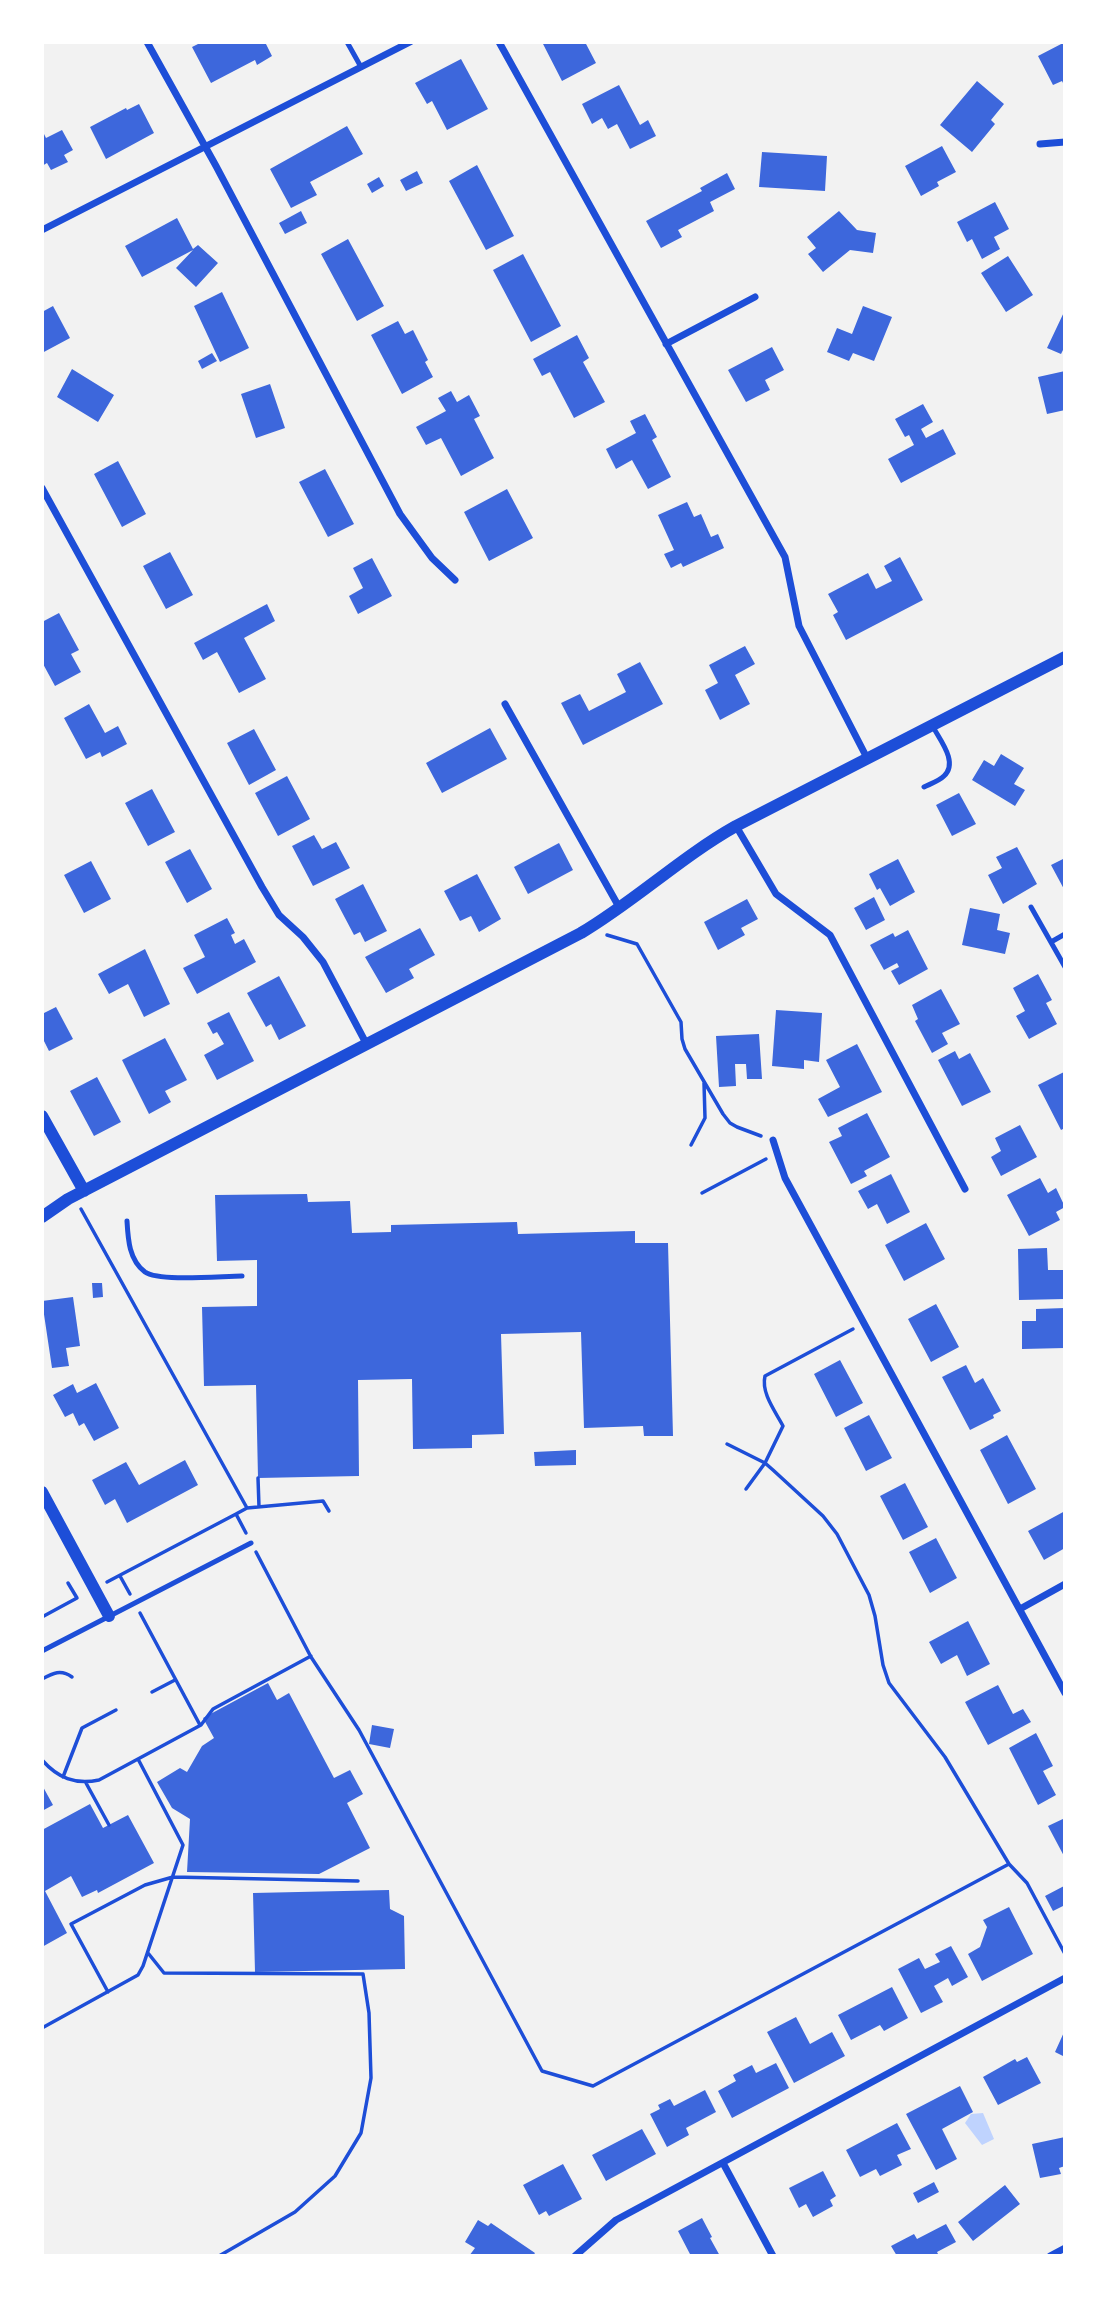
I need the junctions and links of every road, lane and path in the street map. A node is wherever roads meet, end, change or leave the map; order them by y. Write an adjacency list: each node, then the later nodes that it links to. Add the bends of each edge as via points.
1 (146, 42): 8 (street)
2 (347, 42): 5 (lane)
3 (410, 42): 5 (street)
4 (499, 42): 11 (street)
5 (361, 67): 8 (street)
6 (1065, 142): 7 (street)
7 (1040, 144)
8 (204, 146): 9 (street); 13 (street, via 400,514 432,558)
9 (42, 230)
10 (755, 297): 11 (street)
11 (666, 344): 17 (street, via 785,557 799,626)
12 (42, 488): 26 (street, via 262,887 279,915 323,962)
13 (455, 580)
14 (1065, 657): 16 (street)
15 (505, 704): 20 (street)
16 (932, 725): 17 (street); 18 (lane, via 950,767)
17 (867, 758): 19 (street)
18 (924, 788)
19 (736, 826): 20 (street); 32 (street, via 776,894 830,935)
20 (619, 907): 26 (street, via 569,939)
21 (1031, 907): 24 (lane)
22 (1065, 934): 24 (lane)
23 (610, 937): 27 (path, via 637,944 681,1022 685,1049)
24 (1051, 942): 25 (lane)
25 (1065, 967)
26 (367, 1045): 33 (street)
27 (704, 1081): 29 (path, via 730,1123); 30 (path, via 705,1118)
28 (42, 1116): 33 (street)
29 (773, 1140): 31 (street)
30 (691, 1145)
31 (777, 1154): 34 (path); 38 (street, via 785,1178)
32 (965, 1189)
33 (79, 1193): 35 (street); 45 (path)
34 (702, 1193)
35 (42, 1217)
36 (127, 1222): 37 (lane, via 134,1259 144,1271 158,1277)
37 (243, 1276)
38 (864, 1323): 40 (path, via 765,1376 763,1385 783,1426); 54 (street)
39 (727, 1444): 40 (path)
40 (765, 1463): 42 (path); 71 (path, via 838,1534 869,1595 889,1683 945,1757)
41 (258, 1478): 44 (path)
42 (746, 1489)
43 (42, 1492): 52 (street)
44 (259, 1507): 45 (path); 46 (path, via 323,1501)
45 (247, 1508): 47 (path)
46 (329, 1511)
47 (236, 1514): 48 (path); 49 (path)
48 (251, 1544): 53 (lane); 58 (path)
49 (120, 1575): 52 (path); 53 (path)
50 (68, 1583): 56 (path, via 77,1598)
51 (1065, 1584): 54 (street)
52 (94, 1589): 55 (street)
53 (134, 1603): 55 (lane); 61 (path)
54 (1020, 1609): 63 (street)
55 (109, 1616): 57 (lane)
56 (42, 1617)
57 (42, 1651)
58 (311, 1656): 65 (path, via 214,1709); 71 (path, via 359,1730 541,2071 593,2086)
59 (72, 1677): 60 (path, via 55,1672)
60 (42, 1679)
61 (175, 1680): 62 (path); 65 (path)
62 (152, 1692)
63 (1065, 1693)
64 (116, 1710): 68 (path, via 82,1728)
65 (200, 1725): 66 (path)
66 (138, 1759): 69 (path); 72 (path, via 183,1845)
67 (42, 1760): 68 (path)
68 (63, 1777): 69 (path)
69 (86, 1783): 70 (path)
70 (109, 1825)
71 (1009, 1864): 75 (path, via 1027,1883)
72 (173, 1877): 73 (path); 74 (path); 77 (path, via 145,1885 71,1924)
73 (358, 1881)
74 (148, 1952): 77 (path, via 138,1975); 81 (path, via 164,1973 363,1974 372,2078 361,2133 335,2176 295,2212)
75 (1065, 1954)
76 (1065, 1978): 79 (street)
77 (108, 1992): 78 (path)
78 (42, 2028)
79 (723, 2163): 82 (street, via 616,2220); 83 (street)
80 (1065, 2248): 84 (street)
81 (219, 2256)
82 (575, 2256)
83 (773, 2256)
84 (1050, 2256)

